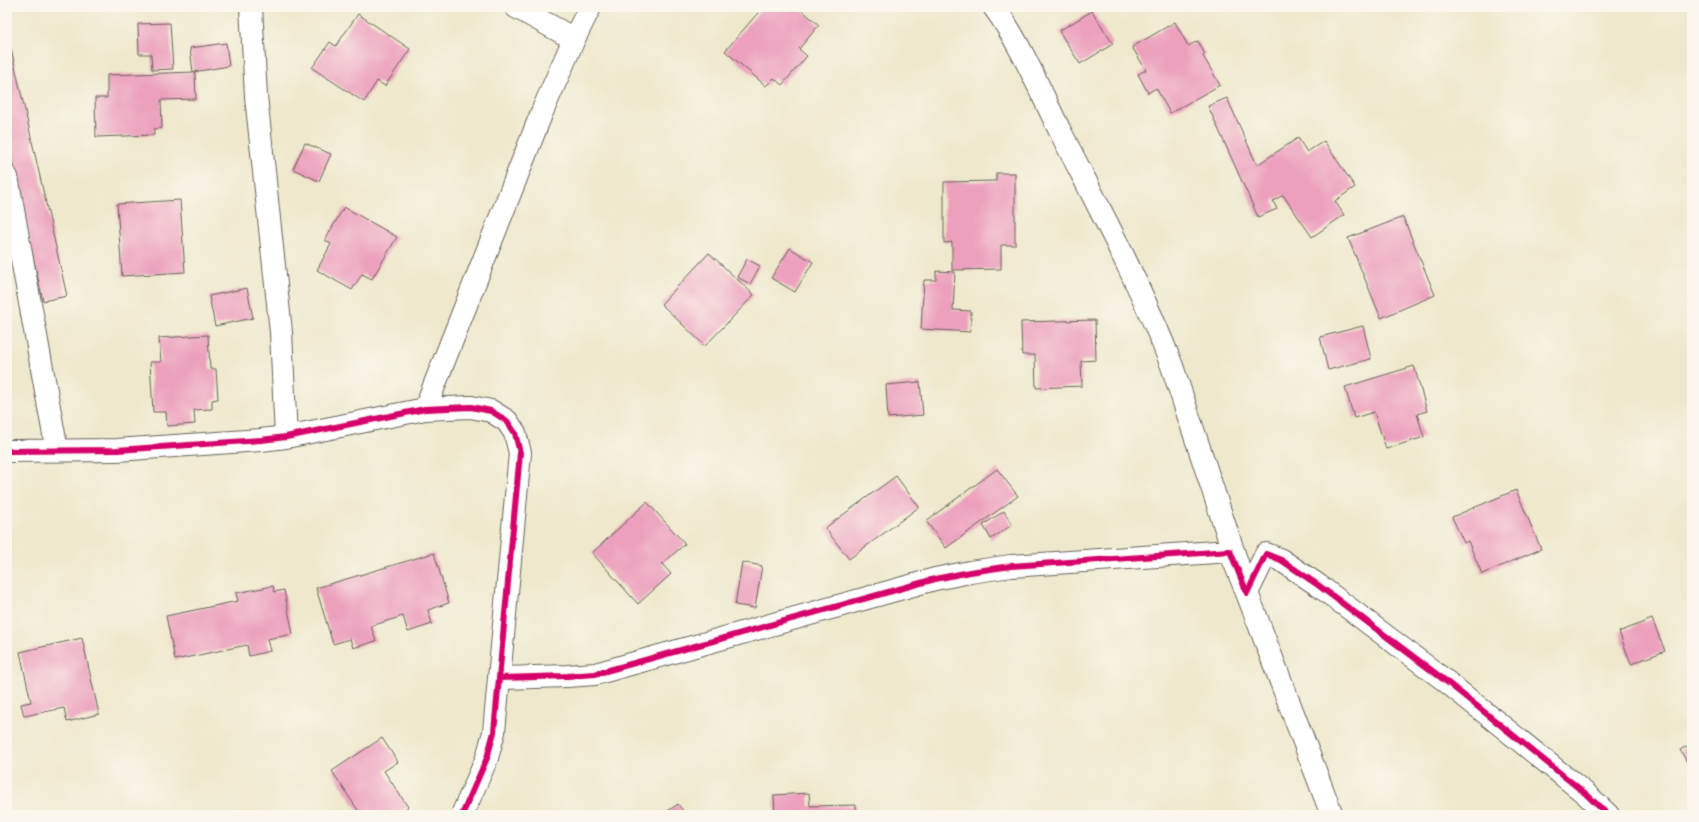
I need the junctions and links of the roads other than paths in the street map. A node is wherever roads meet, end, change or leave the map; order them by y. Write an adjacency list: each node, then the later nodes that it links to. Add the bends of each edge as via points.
1 (251, 7): 8 (street, via 256,96 281,332)
2 (516, 7): 5 (street)
3 (590, 7): 5 (street)
4 (994, 7): 11 (street, via 1002,17 1032,74 1124,257 1160,335)
5 (574, 39): 7 (street, via 542,112)
6 (7, 177): 10 (street)
7 (425, 409): 8 (street); 12 (street, via 471,407 491,412 507,421 515,433 520,453)
8 (286, 437): 10 (street)
9 (7, 451): 10 (street)
10 (57, 452)
11 (1247, 593): 12 (street, via 1230,551 1011,566 935,579 595,674); 14 (street); 15 (street, via 1266,554 1281,560 1447,682 1586,794)
12 (499, 678): 13 (street, via 494,732 487,758)
13 (462, 815)
14 (1332, 815)
15 (1608, 815)

